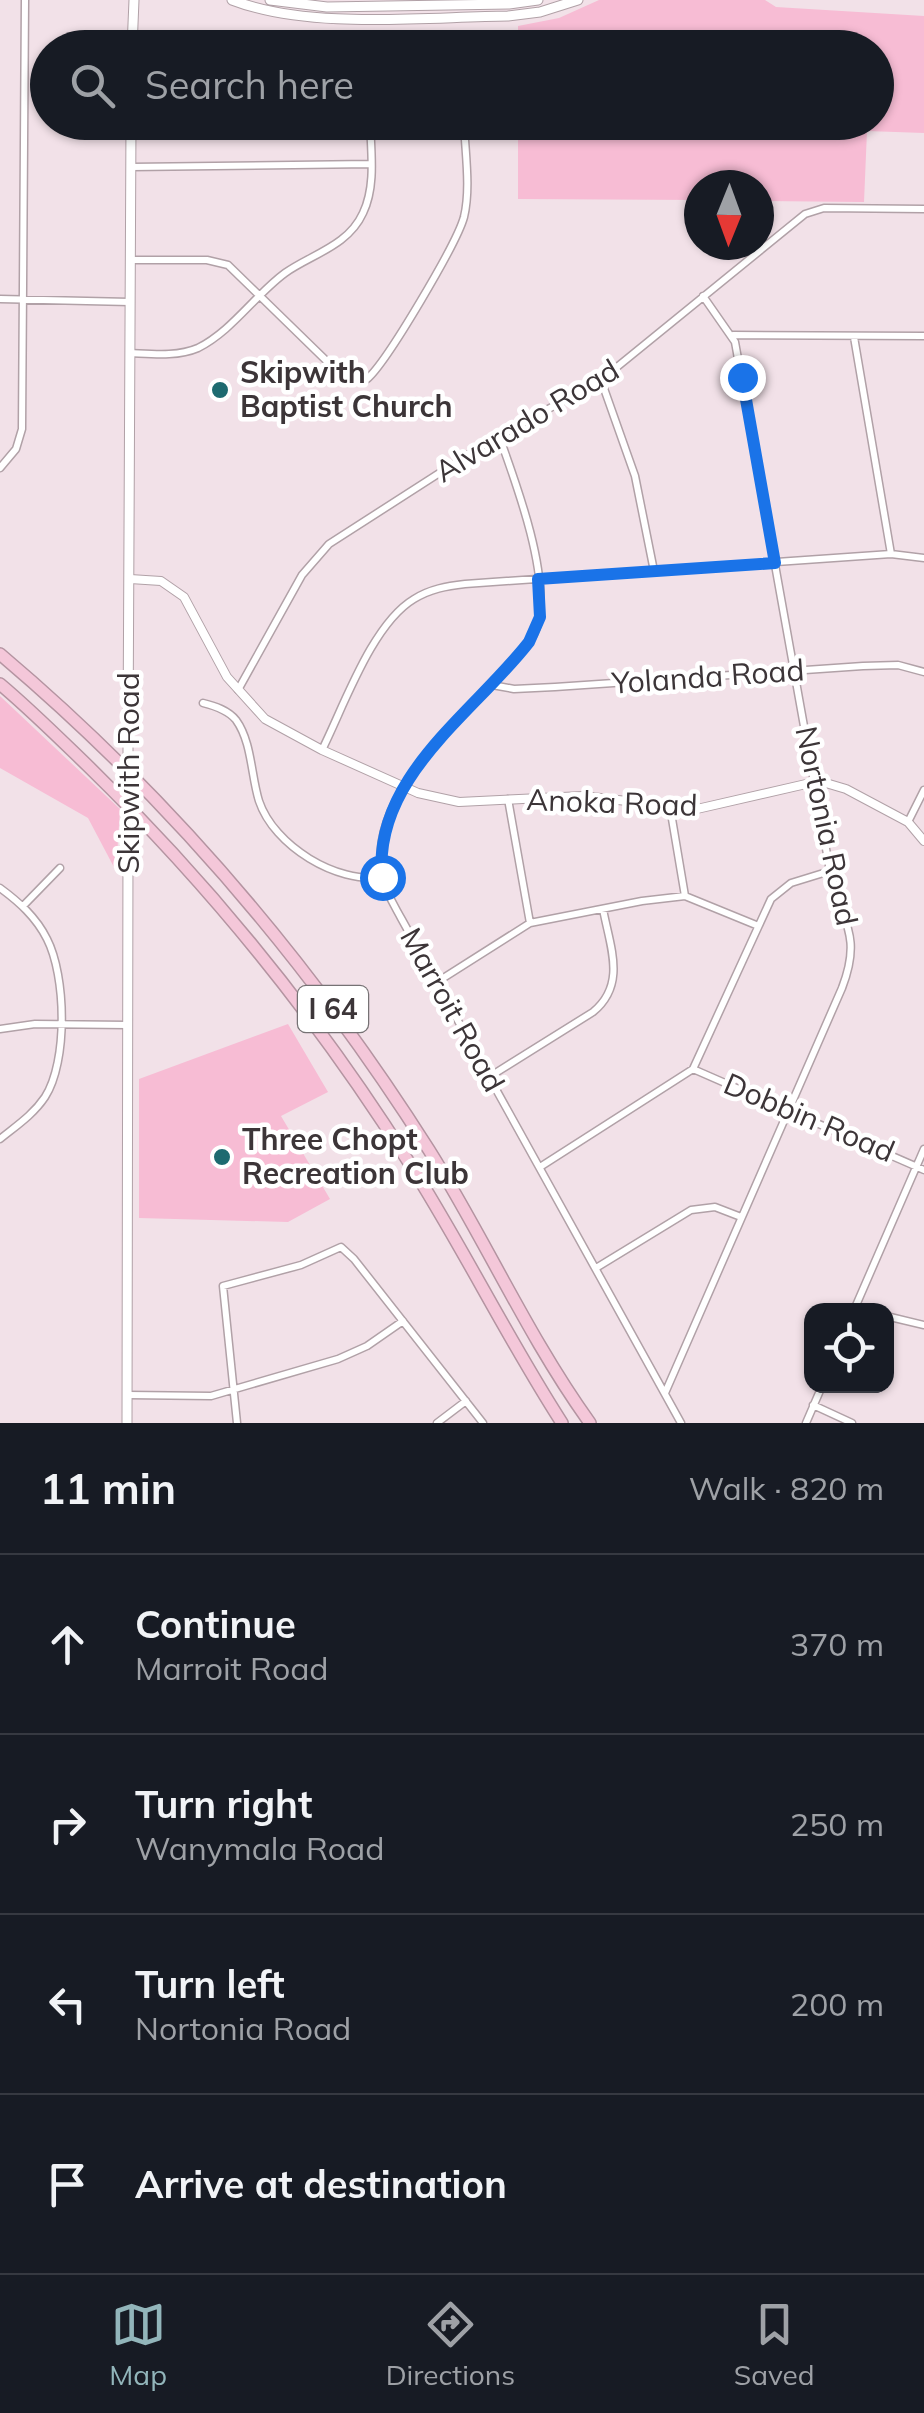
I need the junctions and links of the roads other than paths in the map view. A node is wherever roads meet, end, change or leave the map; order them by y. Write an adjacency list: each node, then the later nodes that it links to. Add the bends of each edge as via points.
1 (25, 0): 18 (street)
2 (134, 0): 7 (main road)
3 (232, 0): 6 (main road, via 310,18 508,16)
4 (270, 0): 5 (main road, via 327,6)
5 (538, 0)
6 (578, 0)
7 (133, 30)
8 (131, 140): 12 (main road, Skipwith Road)
9 (370, 140): 11 (street)
10 (464, 140): 15 (street, via 463,220 372,375 349,380)
11 (371, 164): 12 (street); 15 (street, via 368,200 353,229)
12 (130, 166): 14 (main road, Skipwith Road)
13 (924, 209): 16 (street, Alvarado Road, via 814,210)
14 (130, 260): 15 (street, via 215,261); 19 (main road, Skipwith Road)
15 (261, 295): 23 (street, via 193,350)
16 (703, 296): 20 (street, Nortonia Road); 24 (street, Alvarado Road)
17 (0, 299): 18 (street)
18 (23, 300): 19 (street); 26 (street, via 22,430)
19 (130, 302): 23 (main road, Skipwith Road)
20 (732, 334): 22 (street); 29 (street, Nortonia Road)
21 (924, 336): 22 (street)
22 (854, 337): 27 (street)
23 (130, 353): 31 (main road, Skipwith Road)
24 (601, 380): 25 (street, Alvarado Road); 30 (street, via 635,476)
25 (500, 436): 32 (street); 38 (street, Alvarado Road, via 320,552)
26 (0, 468)
27 (891, 554): 28 (street); 29 (street)
28 (924, 558)
29 (775, 563): 30 (street); 34 (street, Nortonia Road)
30 (654, 571): 32 (street)
31 (130, 579): 38 (street, Anoka Road, via 162,581 184,597); 59 (main road, Skipwith Road, bridge)
32 (538, 579): 37 (street, via 537,628); 40 (street, via 448,586 411,600 375,643)
33 (0, 654): 85 (highway, I 64, via 160,804 281,941 428,1149)
34 (794, 671): 35 (street, Yolanda Road, via 898,666); 37 (street, Yolanda Road, via 514,689); 41 (street, Nortonia Road)
35 (924, 672)
36 (0, 684): 84 (highway, I 64, via 144,820 299,1003 408,1161)
37 (492, 685): 42 (street)
38 (237, 691): 40 (street, Anoka Road, via 265,719)
39 (202, 702): 50 (street, via 239,724 259,801 284,837 331,870)
40 (322, 750): 42 (street, Anoka Road)
41 (814, 782): 45 (street, Anoka Road, via 704,808); 46 (street, via 846,789); 49 (street, Nortonia Road)
42 (404, 787): 44 (street, Anoka Road, via 445,800); 50 (street, via 384,833)
43 (924, 790): 46 (street)
44 (508, 799): 45 (street, Anoka Road, via 583,796); 55 (street)
45 (670, 807): 52 (street)
46 (908, 822): 47 (street)
47 (924, 841)
48 (60, 868): 53 (street)
49 (830, 871): 56 (street, via 782,888); 63 (street, Nortonia Road, via 852,960)
50 (382, 877): 57 (street, Marroit Road)
51 (0, 888): 53 (street)
52 (685, 896): 54 (street); 56 (street)
53 (23, 906): 58 (street, via 54,958)
54 (603, 908): 55 (street); 62 (street, via 614,974 607,999)
55 (530, 924): 57 (street)
56 (756, 925): 61 (street)
57 (437, 982): 62 (street, Marroit Road)
58 (60, 1024): 59 (street); 60 (street); 64 (street, via 50,1086 31,1114)
59 (128, 1025): 77 (main road, Skipwith Road)
60 (0, 1029)
61 (693, 1070): 63 (street, Dobbin Road); 66 (street)
62 (489, 1077): 66 (street, Marroit Road)
63 (788, 1110): 67 (street, Dobbin Road); 68 (street, Nortonia Road)
64 (0, 1139)
65 (924, 1149): 67 (street)
66 (540, 1166): 69 (street, Marroit Road)
67 (921, 1168): 70 (street)
68 (742, 1217): 69 (street, via 716,1207 691,1210); 75 (street, Nortonia Road)
69 (596, 1268): 75 (street, Marroit Road)
70 (857, 1303)
71 (894, 1318): 73 (street)
72 (403, 1321): 74 (street, via 338,1360); 74 (street, via 346,1250 336,1247 301,1265 223,1286); 78 (street)
73 (924, 1325)
74 (234, 1390): 77 (street, via 211,1396); 81 (street)
75 (664, 1393): 86 (street, Marroit Road)
76 (819, 1393): 79 (street)
77 (126, 1394): 80 (main road, Skipwith Road)
78 (466, 1401): 82 (street); 83 (street)
79 (813, 1405): 87 (street); 88 (street)
80 (126, 1423)
81 (237, 1423)
82 (437, 1423)
83 (483, 1423)
84 (562, 1423)
85 (590, 1423)
86 (681, 1423)
87 (806, 1423)
88 (852, 1423)

